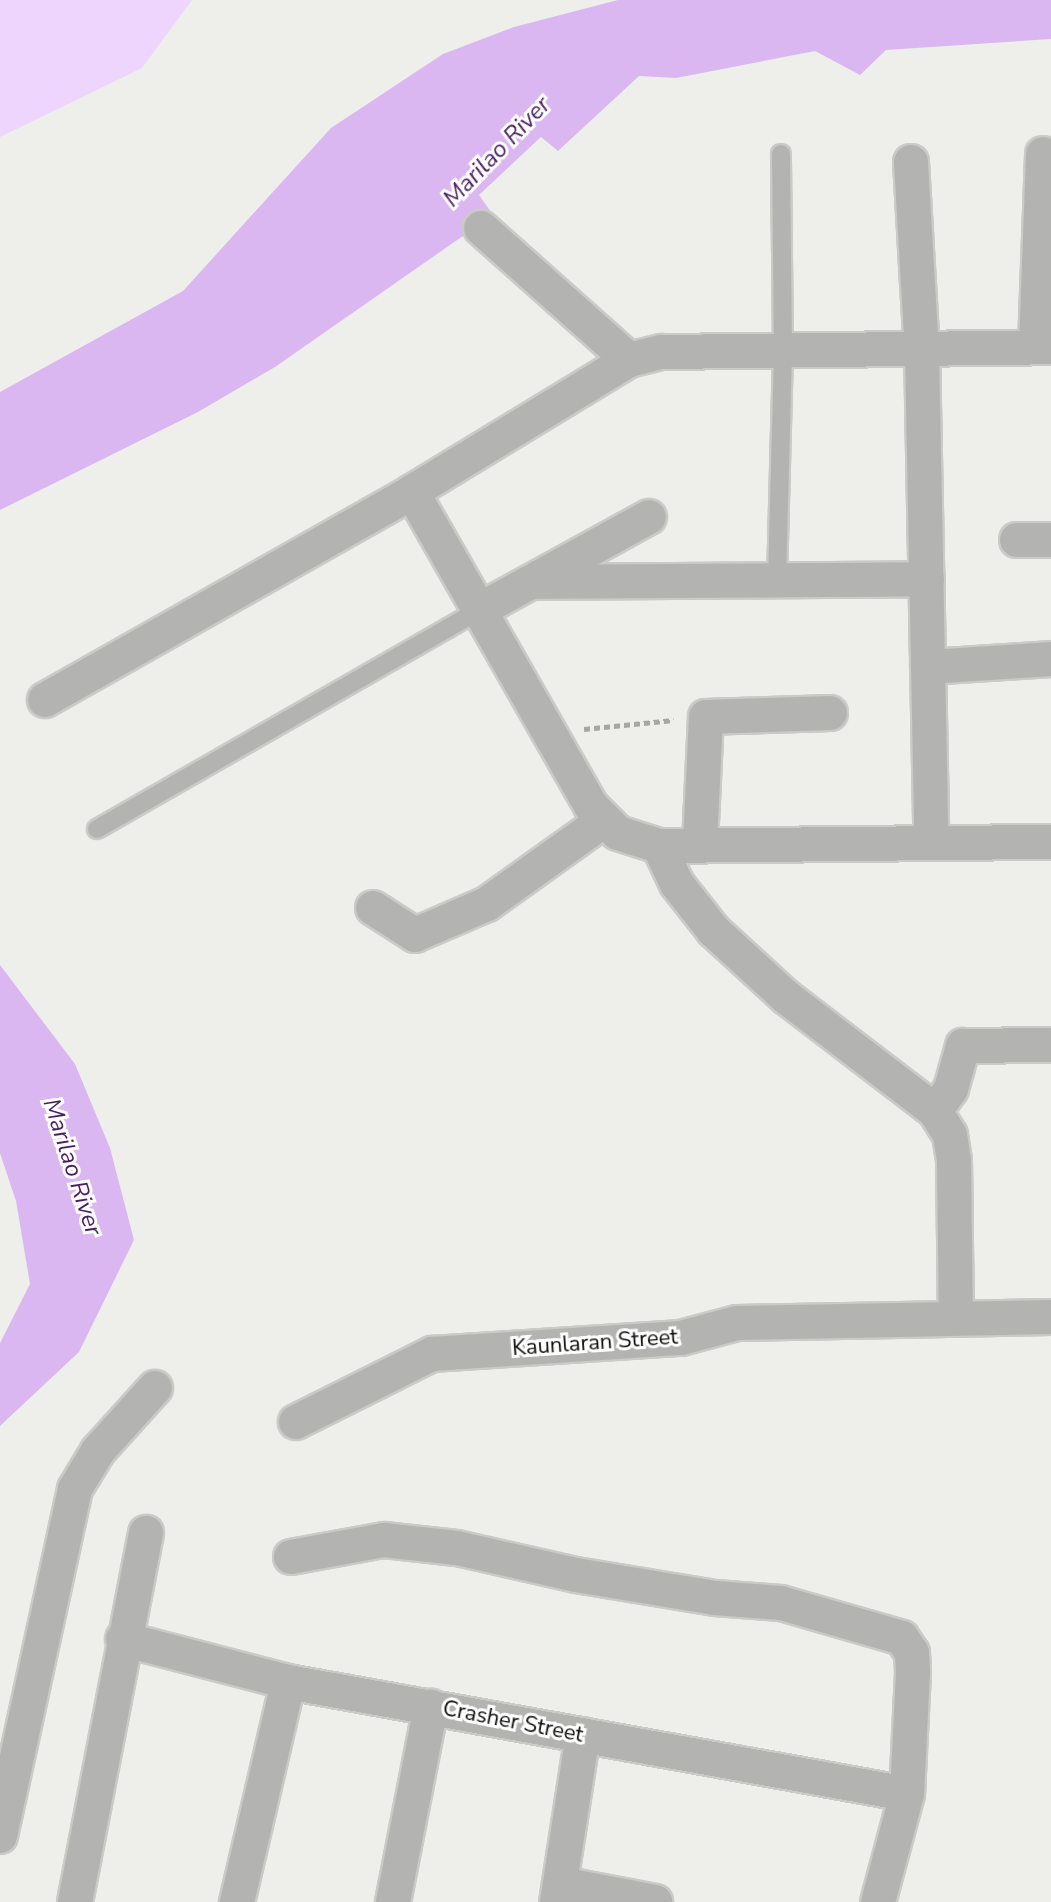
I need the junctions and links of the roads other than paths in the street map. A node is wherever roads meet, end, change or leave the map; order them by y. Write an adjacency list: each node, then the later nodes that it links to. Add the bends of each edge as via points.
1 (781, 154): 7 (lane)
2 (1043, 154): 5 (street)
3 (911, 162): 6 (street)
4 (481, 228): 8 (street)
5 (1044, 346): 6 (street)
6 (922, 350): 7 (street); 13 (street)
7 (783, 351): 8 (street, via 662,352); 14 (lane)
8 (629, 360): 9 (street)
9 (412, 492): 16 (street); 19 (street)
10 (649, 517): 15 (street)
11 (1017, 540): 12 (street)
12 (1051, 540)
13 (927, 579): 14 (street); 18 (street)
14 (777, 581): 15 (street)
15 (534, 582): 16 (street)
16 (478, 611): 21 (street); 22 (lane)
17 (1051, 659): 18 (street)
18 (928, 667): 23 (street)
19 (45, 700)
20 (830, 713): 25 (street, via 706,717)
21 (603, 821): 26 (street, via 635,841); 27 (street, via 487,904 415,935)
22 (97, 829)
23 (931, 840): 24 (street); 25 (street)
24 (1051, 842)
25 (700, 844): 26 (street)
26 (659, 846): 29 (street, via 677,884 714,931 786,997)
27 (373, 908)
28 (1051, 1045): 29 (street, via 963,1046 951,1089)
29 (935, 1111): 31 (street, via 950,1135 954,1160)
30 (1051, 1317): 31 (street, Kaunlaran Street)
31 (956, 1318): 33 (street, Kaunlaran Street, via 737,1323 681,1338 432,1354)
32 (155, 1388): 41 (street, via 98,1451 75,1489)
33 (296, 1422)
34 (146, 1533): 36 (street)
35 (291, 1557): 40 (street, via 384,1540 457,1548 576,1575 781,1603 902,1638 912,1653 913,1672)
36 (123, 1639): 37 (street, Crasher Street); 43 (street)
37 (288, 1682): 38 (street, Crasher Street); 44 (street)
38 (431, 1707): 39 (street, Crasher Street); 45 (street)
39 (583, 1735): 40 (street, Crasher Street); 42 (street)
40 (907, 1794): 47 (street)
41 (0, 1836)
42 (559, 1893): 46 (street)
43 (75, 1902)
44 (237, 1902)
45 (393, 1902)
46 (655, 1902)
47 (878, 1902)

